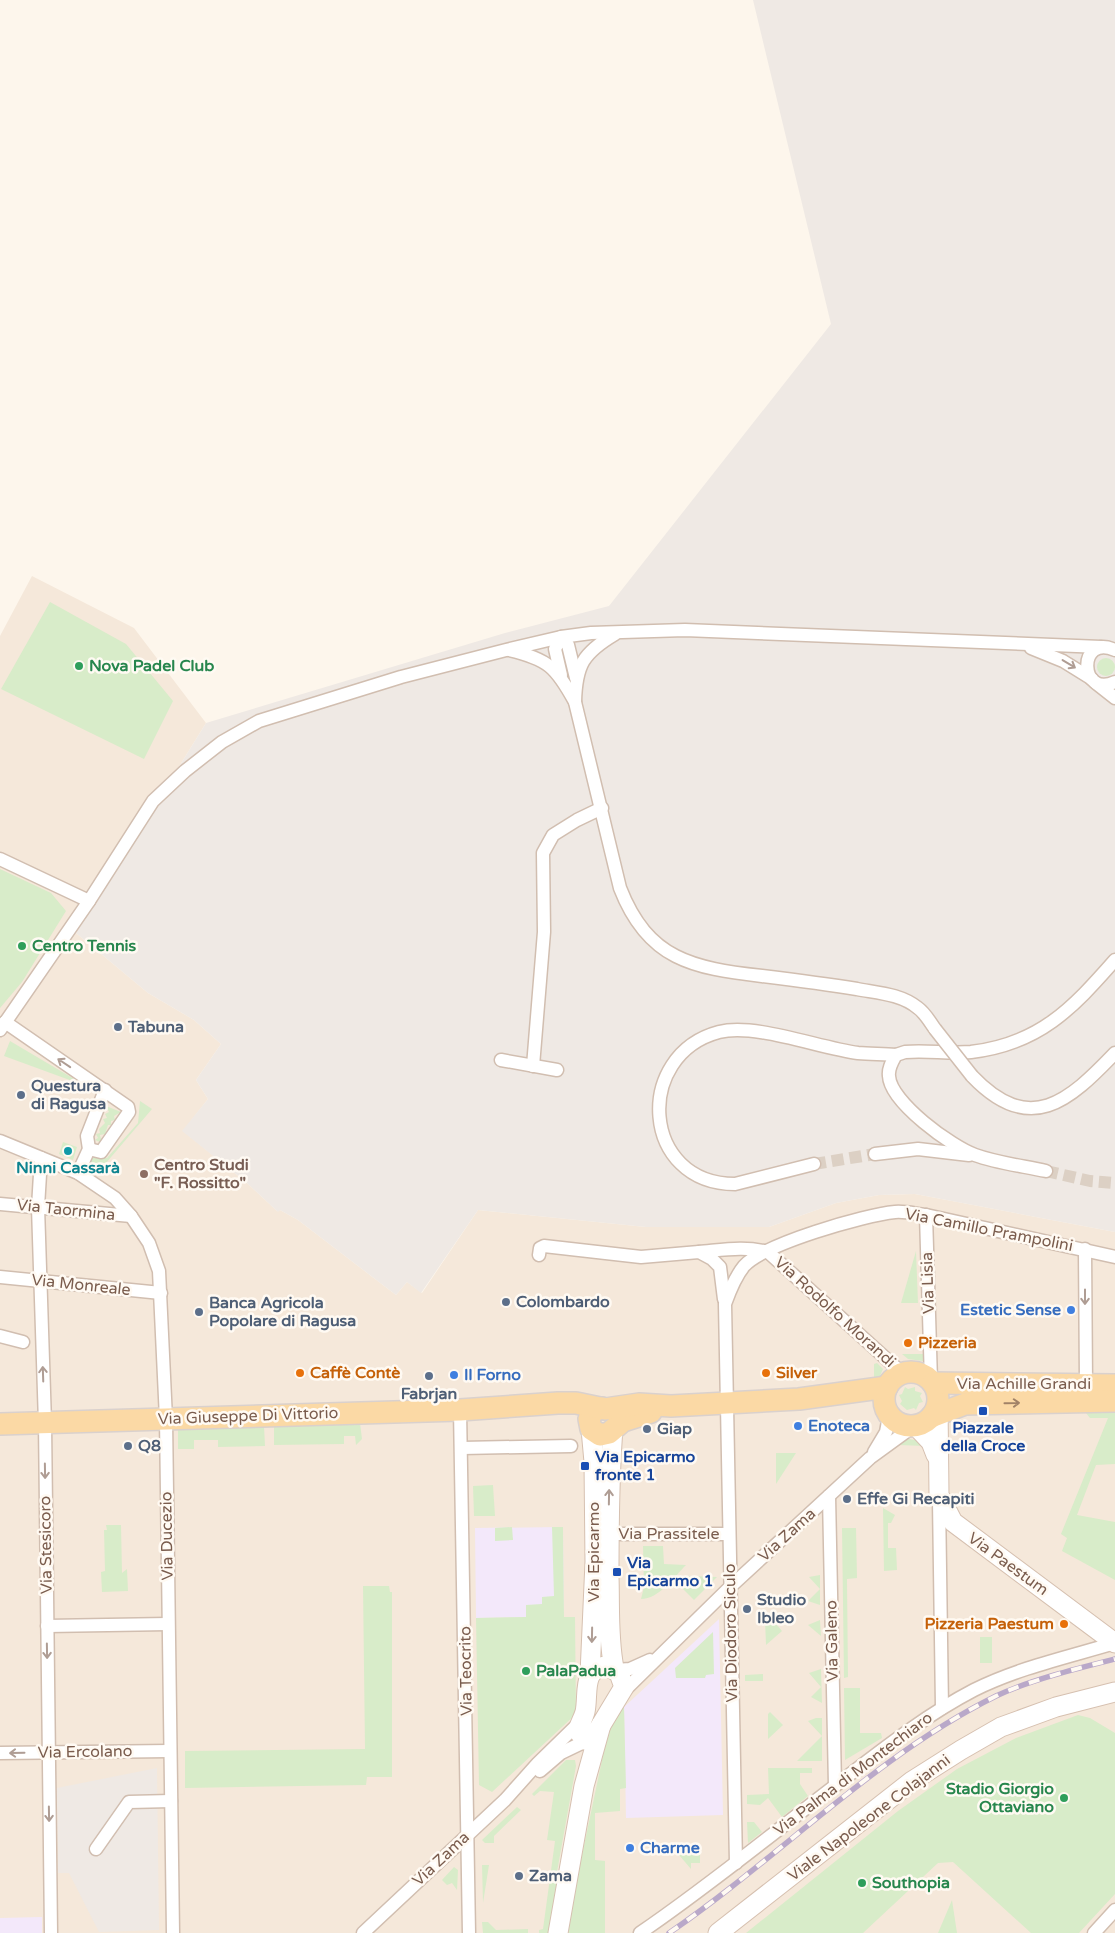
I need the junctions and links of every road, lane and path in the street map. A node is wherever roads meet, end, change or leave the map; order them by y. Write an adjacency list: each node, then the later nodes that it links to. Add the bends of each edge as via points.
1 (619, 631): 2 (street); 3 (street, via 685,630); 8 (street, via 593,647)
2 (561, 637): 5 (street); 7 (street, via 555,649); 8 (street, via 568,645)
3 (1012, 642): 4 (street); 9 (street, one-way to 9, via 1043,651)
4 (1102, 647): 6 (street); 9 (street, via 1090,654 1087,660 1088,673)
5 (506, 650): 7 (street, via 536,657); 15 (street, via 400,677 259,721 222,742 154,801)
6 (1115, 650)
7 (562, 678): 12 (street)
8 (576, 678): 12 (street)
9 (1094, 681): 10 (street, via 1107,685); 11 (street)
10 (1115, 682)
11 (1115, 698)
12 (575, 702): 13 (street)
13 (602, 808): 18 (street, bridge, via 628,910 656,944 688,964 715,971 824,984 906,1000 920,1009 982,1086 1014,1104 1030,1108 1044,1108 1074,1094); 21 (street, via 553,836 544,853 544,932)
14 (0, 859): 15 (street)
15 (88, 901): 17 (street)
16 (1115, 960): 19 (street, via 1063,1015 1011,1043 969,1052 914,1051)
17 (3, 1026): 23 (street, one-way to 17)
18 (1115, 1053)
19 (896, 1055): 27 (street, via 888,1078 902,1102 930,1128); 29 (street, via 858,1053 730,1030 694,1044 672,1066 658,1102 660,1127 675,1157 694,1174 722,1184 735,1184)
20 (501, 1060): 21 (street)
21 (533, 1066): 22 (street)
22 (557, 1070)
23 (105, 1090): 25 (street, via 87,1136); 25 (street, via 130,1111 101,1152)
24 (0, 1141): 28 (street, Via Ducezio)
25 (89, 1149): 31 (street)
26 (875, 1154): 27 (street, via 918,1149)
27 (974, 1155): 30 (street)
28 (41, 1158): 31 (street, Via Ducezio); 33 (street, Via Stesicoro)
29 (814, 1164)
30 (1046, 1171)
31 (78, 1173): 35 (street, Via Ducezio, via 115,1198)
32 (0, 1204): 33 (street, Via Taormina)
33 (38, 1207): 35 (street, Via Taormina); 42 (street, Via Stesicoro)
34 (926, 1215): 36 (street, Via Camillo Prampolini); 38 (street, Via Camillo Prampolini, via 897,1212 843,1223); 48 (street, Via Lisia)
35 (131, 1216): 43 (street, Via Ducezio, via 155,1257)
36 (1085, 1249): 40 (street, Via Camillo Prampolini); 49 (street, one-way to 49)
37 (699, 1252): 38 (street, via 738,1248); 39 (street, via 640,1257 544,1246 540,1248); 44 (street, via 720,1267)
38 (768, 1252): 44 (street, Via Camillo Prampolini, via 745,1265 732,1283); 47 (street, Via Rodolfo Morandi)
39 (539, 1255)
40 (1115, 1257)
41 (0, 1277): 42 (street, Via Monreale)
42 (40, 1281): 43 (street, Via Monreale); 60 (street, Via Stesicoro, one-way to 42)
43 (161, 1293): 59 (street, Via Ducezio)
44 (725, 1304): 53 (street, Via Camillo Prampolini)
45 (0, 1336): 46 (street)
46 (23, 1342)
47 (895, 1380): 48 (main road, via 918,1373); 51 (main road); 56 (main road, via 884,1402)
48 (932, 1382): 49 (main road, Via Achille Grandi); 58 (main road, via 937,1391)
49 (1086, 1384): 50 (main road, Via Achille Grandi)
50 (1115, 1385)
51 (799, 1399): 53 (main road); 56 (main road, via 874,1406)
52 (1115, 1401): 58 (main road, Via Achille Grandi, one-way to 52, via 965,1404)
53 (727, 1404): 57 (main road, via 671,1406 633,1417); 69 (street, Via Diodoro Siculo)
54 (496, 1408): 55 (main road, Via Giuseppe Di Vittorio); 57 (main road, via 576,1403); 62 (main road, via 566,1416)
55 (460, 1410): 59 (main road, Via Giuseppe Di Vittorio); 64 (street, Via Teocrito)
56 (888, 1413): 58 (main road, via 900,1424); 65 (street, via 886,1432)
57 (608, 1418): 62 (main road, via 590,1415); 68 (main road, Via Epicarmo, one-way to 57)
58 (927, 1418): 65 (street); 66 (main road, Via Paestum, via 938,1463)
59 (166, 1419): 60 (main road, Via Giuseppe Di Vittorio); 71 (street, Via Ducezio)
60 (45, 1422): 61 (main road, Via Giuseppe Di Vittorio); 72 (street, Via Stesicoro, one-way to 72)
61 (0, 1424)
62 (590, 1429): 76 (main road, Via Epicarmo, one-way to 76, via 594,1462 595,1562)
63 (571, 1446): 64 (street)
64 (462, 1448): 89 (street, Via Teocrito)
65 (870, 1458): 67 (street, Via Zama)
66 (939, 1495): 73 (main road, Via Paestum, via 960,1529); 79 (street)
67 (829, 1496): 70 (street, Via Zama); 87 (street, Via Galeno)
68 (609, 1534): 69 (street, Via Prassitele); 75 (main road, Via Epicarmo, via 610,1640)
69 (729, 1534): 70 (street, Via Diodoro Siculo)
70 (730, 1588): 74 (street, Via Zama); 91 (street, Via Diodoro Siculo)
71 (168, 1624): 72 (street); 82 (street, Via Ducezio)
72 (47, 1626): 84 (street, Via Stesicoro, one-way to 84)
73 (1113, 1638): 79 (street, Via Palma di Montechiaro, via 1007,1676)
74 (661, 1654): 75 (street, via 630,1669); 78 (street, Via Zama)
75 (615, 1669): 76 (main road, via 599,1668); 78 (main road, Via Epicarmo, via 623,1682)
76 (590, 1674): 81 (main road, Via Epicarmo)
77 (1115, 1692): 100 (main road, Viale Napoleone Colajanni, via 1056,1706 1001,1727 961,1750 912,1781)
78 (622, 1693): 80 (main road)
79 (942, 1708): 87 (street, Via Palma di Montechiaro)
80 (601, 1724): 81 (main road, via 594,1737); 86 (main road)
81 (580, 1737): 85 (street); 85 (street, via 538,1763); 86 (main road)
82 (170, 1751): 84 (street, Via Ercolano); 88 (street, Via Ducezio)
83 (0, 1753): 84 (street, Via Ercolano, one-way to 83)
84 (48, 1753): 94 (street, Via Stesicoro, one-way to 94)
85 (520, 1785): 89 (street, Via Zama)
86 (584, 1786): 98 (main road)
87 (834, 1786): 91 (street, Via Palma di Montechiaro)
88 (171, 1801): 90 (street, via 129,1802); 95 (street, Via Ducezio)
89 (469, 1833): 96 (street, Via Zama); 97 (street, Via Teocrito)
90 (96, 1849)
91 (736, 1863): 99 (street, Via Palma di Montechiaro)
92 (1115, 1910): 93 (street)
93 (1099, 1932)
94 (51, 1933)
95 (173, 1933)
96 (363, 1933)
97 (470, 1933)
98 (558, 1933)
99 (640, 1933)
100 (718, 1933)

